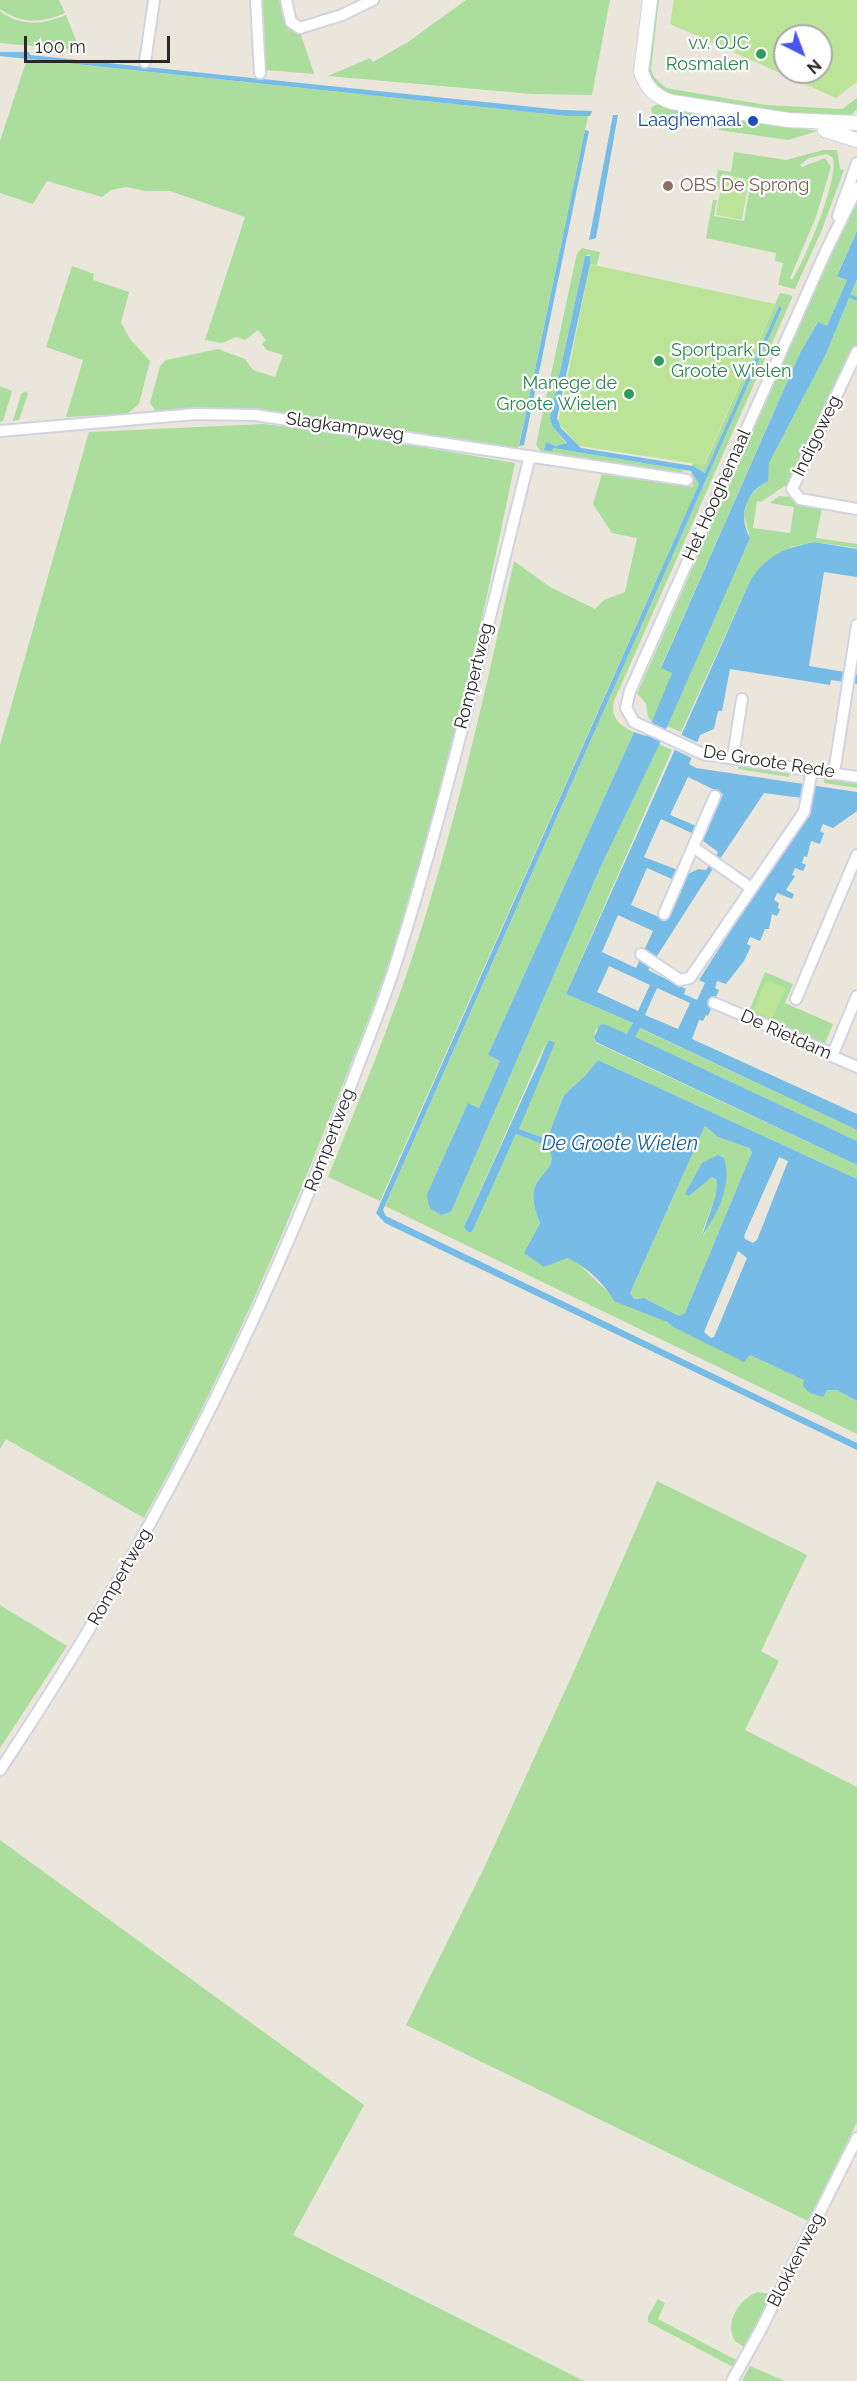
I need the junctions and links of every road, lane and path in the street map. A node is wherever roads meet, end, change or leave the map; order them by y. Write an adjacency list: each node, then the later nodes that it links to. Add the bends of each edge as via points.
1 (154, 0): 6 (street)
2 (256, 0): 7 (street)
3 (286, 0): 4 (street, via 291,22 300,28)
4 (373, 0)
5 (650, 0): 8 (street, via 641,72 655,94 672,102)
6 (145, 62)
7 (260, 73)
8 (789, 120): 9 (street); 10 (street)
9 (857, 126): 10 (street)
10 (857, 140)
11 (857, 163): 13 (street, Het Hooghemaal)
12 (857, 188): 13 (street, Het Hooghemaal)
13 (825, 254): 21 (street, Het Hooghemaal, via 628,696 629,716)
14 (857, 352): 18 (street, Indigoweg, via 792,489 800,499)
15 (0, 431): 16 (street, Slagkampweg, via 195,414 255,415)
16 (530, 456): 17 (street, Slagkampweg); 37 (street, Rompertweg, via 438,823 391,978 317,1175 244,1345 154,1520)
17 (687, 480)
18 (857, 509)
19 (857, 625): 24 (street)
20 (742, 699): 22 (street)
21 (648, 730): 22 (street, De Groote Rede, via 700,752)
22 (733, 757): 23 (street, De Groote Rede)
23 (812, 770): 24 (street, De Groote Rede); 29 (street, via 806,806)
24 (834, 773): 25 (street, De Groote Rede)
25 (857, 777)
26 (715, 796): 27 (street)
27 (695, 843): 29 (street); 30 (street)
28 (857, 855): 33 (street)
29 (752, 888): 31 (street, via 689,984)
30 (664, 914)
31 (641, 954)
32 (857, 996): 35 (street)
33 (796, 999)
34 (714, 1003): 35 (street, De Rietdam)
35 (832, 1056): 36 (street, De Rietdam)
36 (857, 1067)
37 (0, 1770)
38 (857, 2138): 39 (street, Blokkenweg)
39 (732, 2381)

